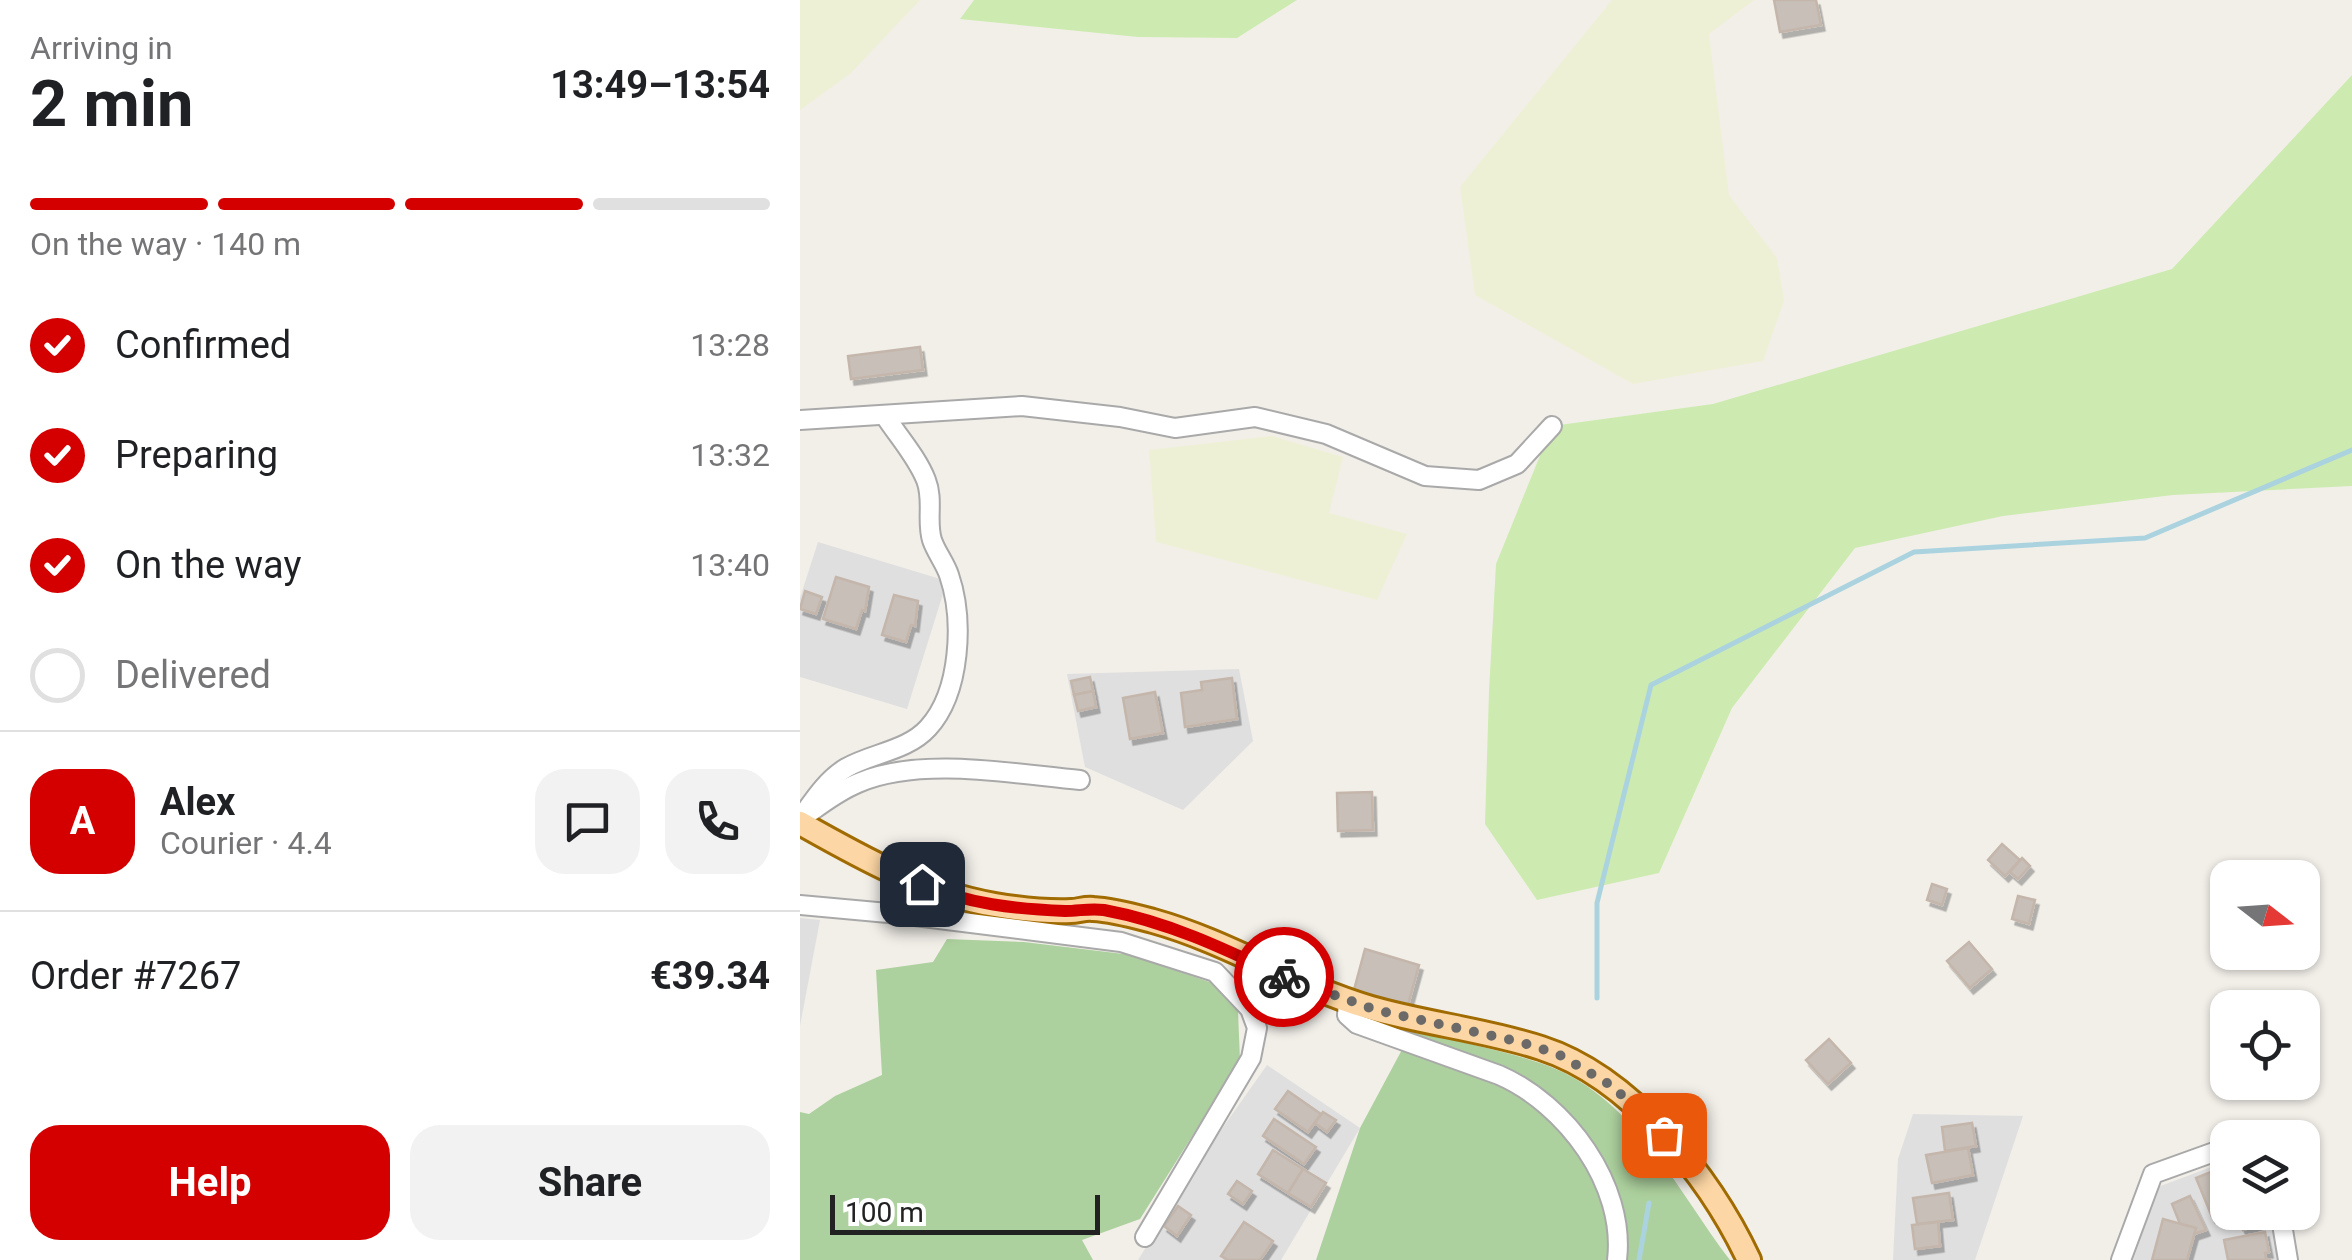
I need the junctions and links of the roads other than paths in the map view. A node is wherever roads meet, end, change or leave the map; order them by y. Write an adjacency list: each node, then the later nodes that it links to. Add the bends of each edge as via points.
1 (885, 416): 2 (street); 3 (street, via 1022,406 1175,428 1255,417 1326,434 1425,476 1479,480 1517,464); 5 (street, via 928,485 932,541 953,592 953,669 929,728 847,768)
2 (800, 420)
3 (1552, 426)
4 (1080, 780): 5 (street, via 897,772 848,787)
5 (800, 821): 6 (main road)
6 (922, 884): 8 (street); 9 (main road, via 999,906 1089,908 1150,920)
7 (800, 905): 8 (street)
8 (899, 914): 12 (street, via 1121,942 1215,972 1250,1010 1256,1028 1252,1058)
9 (1348, 1001): 13 (street, via 1347,1014 1358,1024 1499,1075 1546,1104 1604,1184); 14 (main road, via 1542,1048 1593,1072 1679,1152)
10 (2210, 1153): 15 (street, via 2153,1174)
11 (2283, 1230): 16 (street)
12 (1144, 1237)
13 (1617, 1260)
14 (1749, 1260)
15 (2120, 1260)
16 (2288, 1260)

